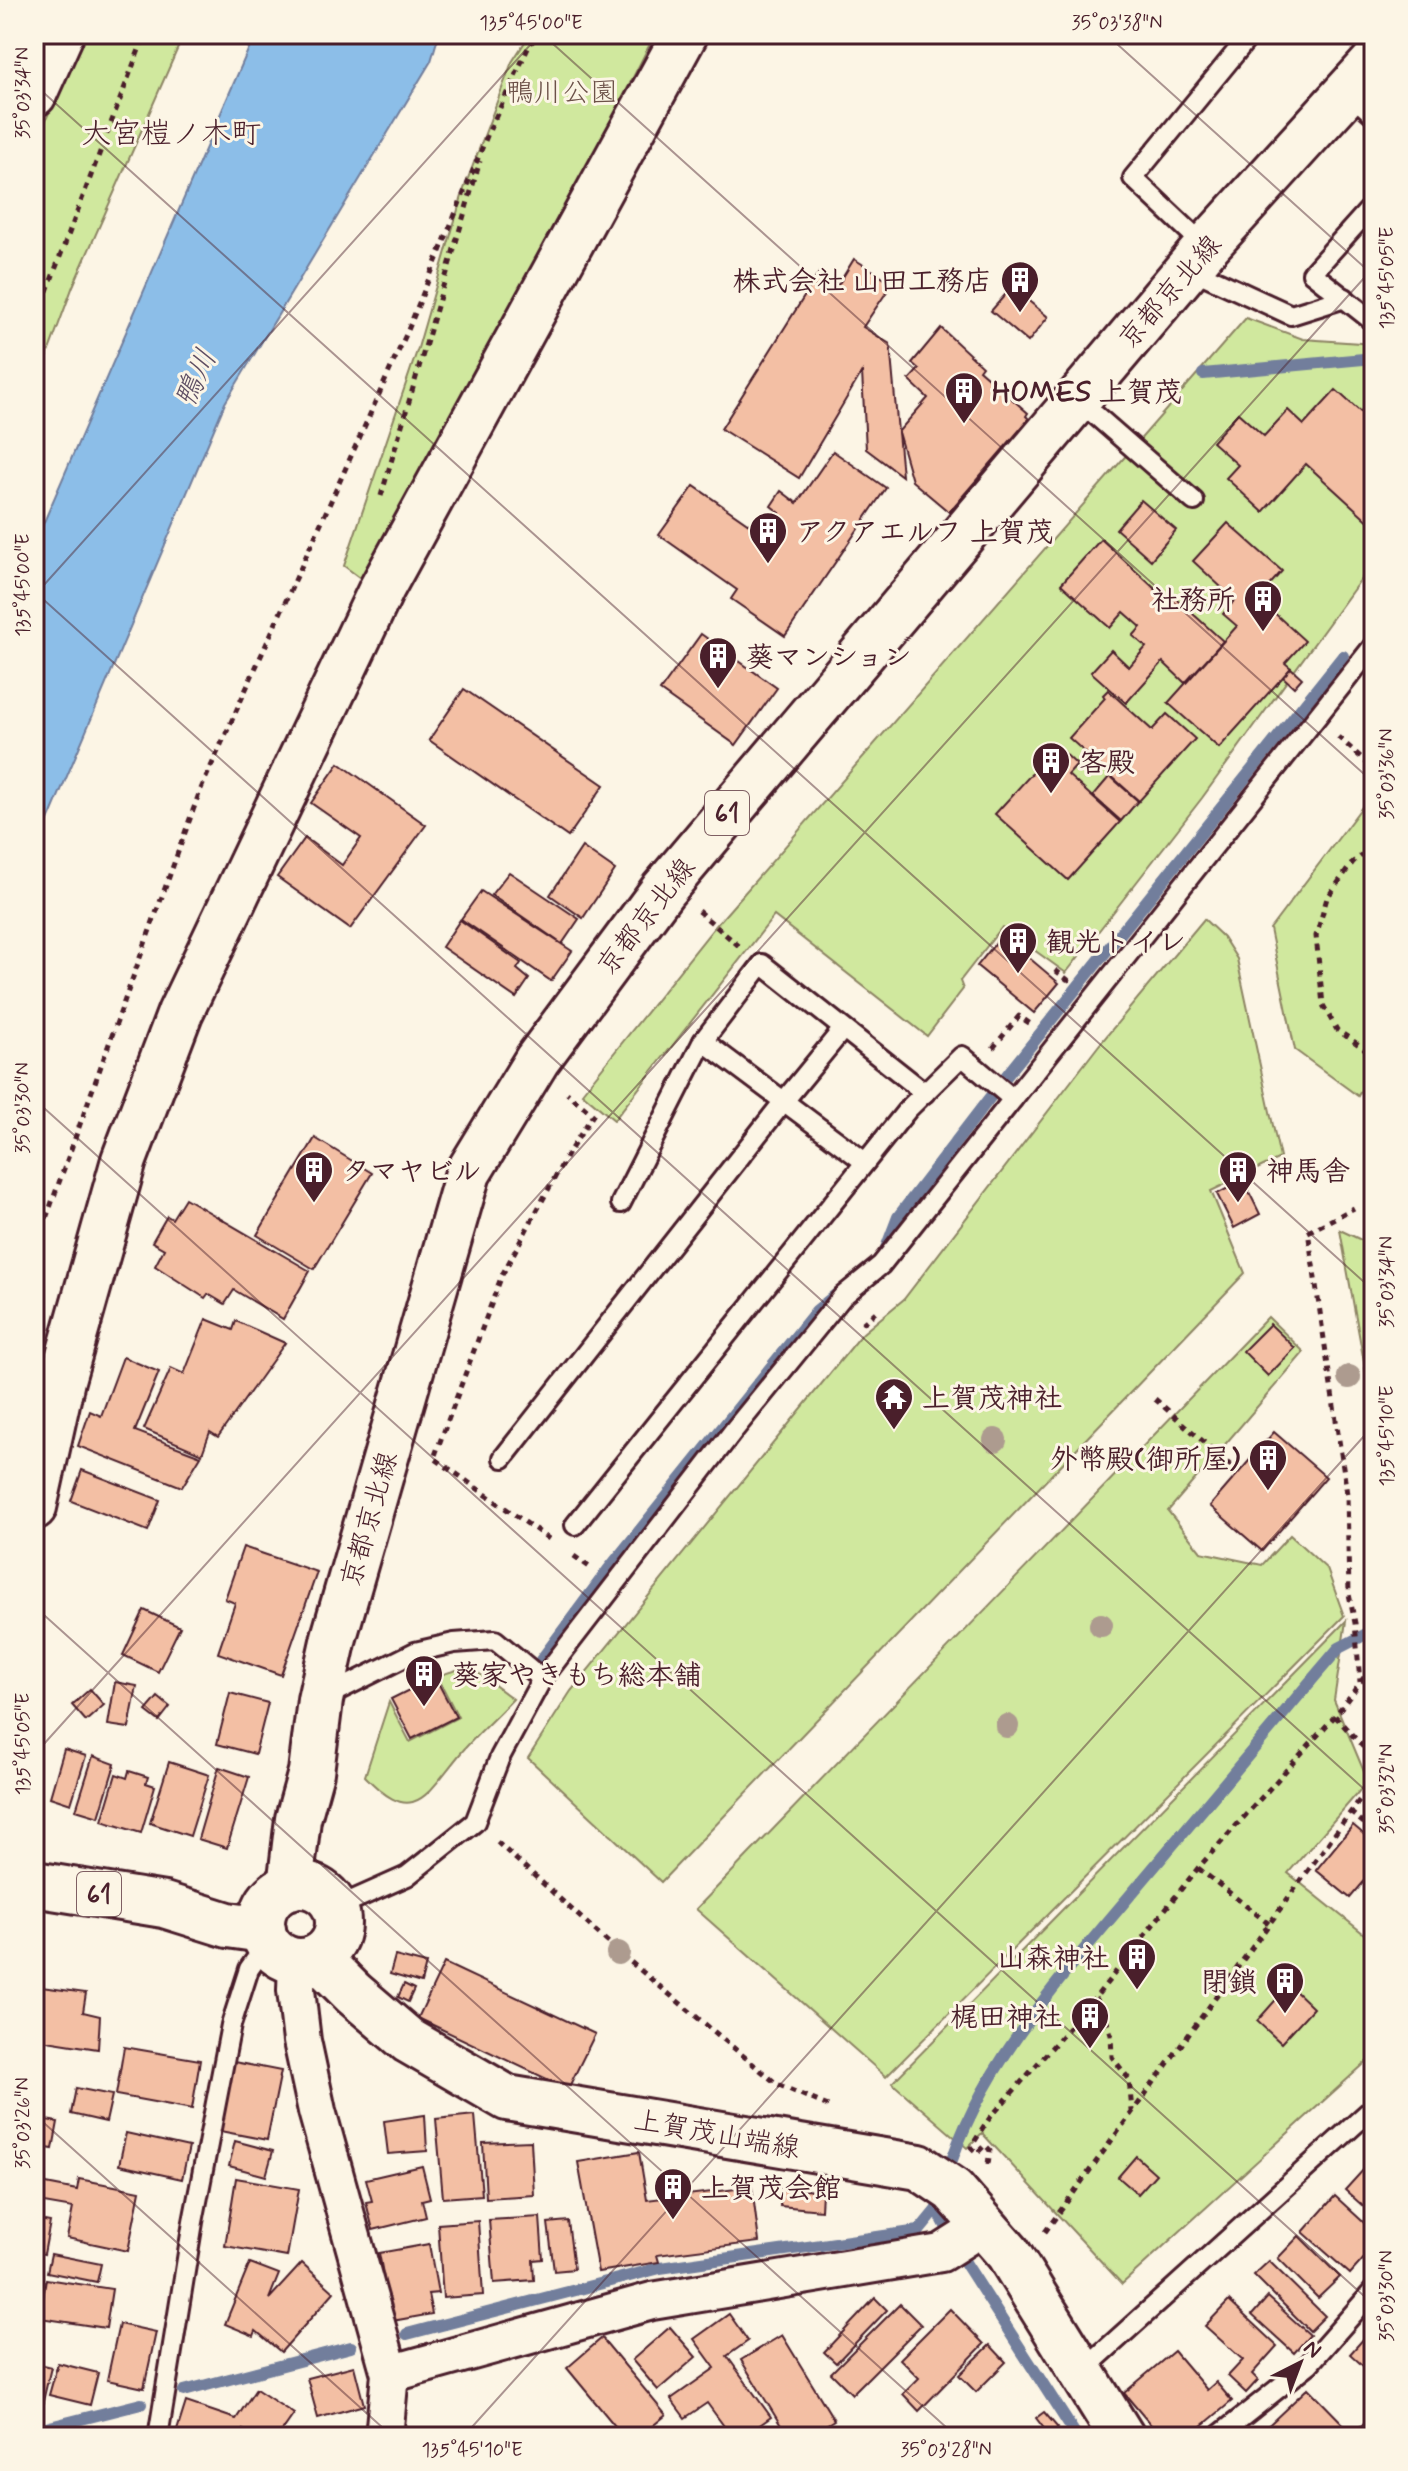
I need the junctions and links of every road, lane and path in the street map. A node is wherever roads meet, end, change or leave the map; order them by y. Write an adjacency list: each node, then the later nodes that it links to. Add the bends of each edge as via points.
1 (61, 34): 7 (main road)
2 (145, 34): 13 (path)
3 (539, 34): 8 (path)
4 (685, 34): 41 (main road, via 382,588 180,1013 124,1160 62,1380)
5 (1239, 34): 10 (lane, via 1246,40 1133,178)
6 (1365, 90): 10 (main road, 京都京北線 / 61)
7 (34, 94)
8 (489, 131): 16 (path); 37 (path, via 408,330 200,791)
9 (1374, 204): 11 (lane, via 1312,273)
10 (1198, 257): 11 (lane, via 1291,315); 14 (main road, 京都京北線 / 61)
11 (1345, 298): 12 (lane, via 1369,318)
12 (1374, 316)
13 (34, 325)
14 (1077, 399): 15 (lane); 21 (main road, 京都京北線 / 61)
15 (1194, 501)
16 (377, 509)
17 (1374, 645): 18 (lane)
18 (1316, 718): 19 (path); 32 (lane)
19 (1374, 769)
20 (1374, 846): 28 (path, via 1353,862 1327,898 1316,936 1323,1005 1337,1030)
21 (663, 890): 22 (path, via 688,903); 30 (main road, 京都京北線 / 61)
22 (762, 964): 26 (lane); 27 (lane)
23 (1055, 970): 24 (path, via 1068,980)
24 (1059, 992)
25 (1041, 1014): 29 (path, via 1031,1026 1019,1016)
26 (843, 1029): 31 (lane); 33 (lane)
27 (703, 1041): 33 (lane); 35 (lane)
28 (1374, 1055)
29 (984, 1059)
30 (537, 1060): 43 (path, via 593,1115 502,1275 434,1458); 49 (main road, 京都京北線 / 61, via 468,1173)
31 (925, 1093): 32 (lane, via 962,1056); 34 (lane)
32 (1013, 1099): 45 (lane, via 881,1265 843,1296)
33 (784, 1101): 34 (lane); 39 (lane)
34 (865, 1162): 42 (lane)
35 (621, 1203)
36 (1354, 1208): 48 (path, via 1308,1235 1347,1494 1349,1594)
37 (34, 1252)
38 (1155, 1399): 40 (path)
39 (503, 1458)
40 (1231, 1466)
41 (34, 1507)
42 (575, 1525)
43 (550, 1539)
44 (563, 1548): 45 (path)
45 (615, 1585): 47 (lane)
46 (1374, 1664): 48 (path)
47 (542, 1679): 49 (lane, via 495,1640 454,1643 415,1652); 54 (lane, via 500,1757)
48 (1360, 1684): 50 (path)
49 (320, 1700): 58 (main road, 京都京北線 / 61, via 311,1772 298,1819)
50 (1335, 1716): 51 (path); 56 (path)
51 (1374, 1759)
52 (1374, 1780): 53 (path)
53 (1350, 1812): 55 (path); 59 (path)
54 (475, 1822): 58 (lane, via 407,1876); 62 (path, via 621,1954 777,2084)
55 (1374, 1831)
56 (1198, 1868): 59 (path); 60 (path)
57 (34, 1884): 58 (main road, 61, via 164,1905 228,1925)
58 (294, 1923): 64 (main road, 上賀茂山端線, via 353,1993 409,2041 507,2098); 67 (street, via 302,2041); 68 (lane, via 249,1969 231,2025)
59 (1269, 1924): 63 (path)
60 (1095, 1998): 63 (path, via 1111,2034 1112,2057 1129,2079); 64 (path, via 989,2119 971,2147 977,2153 985,2145 990,2150)
61 (1374, 2107): 66 (lane)
62 (831, 2108)
63 (1133, 2113): 64 (path, via 1059,2216)
64 (975, 2213): 66 (main road); 67 (street, via 941,2253 652,2301)
65 (1374, 2290): 71 (lane, via 1309,2364)
66 (1080, 2372): 70 (main road)
67 (390, 2374): 69 (street)
68 (158, 2437)
69 (384, 2437)
70 (1122, 2437)
71 (1217, 2437)

